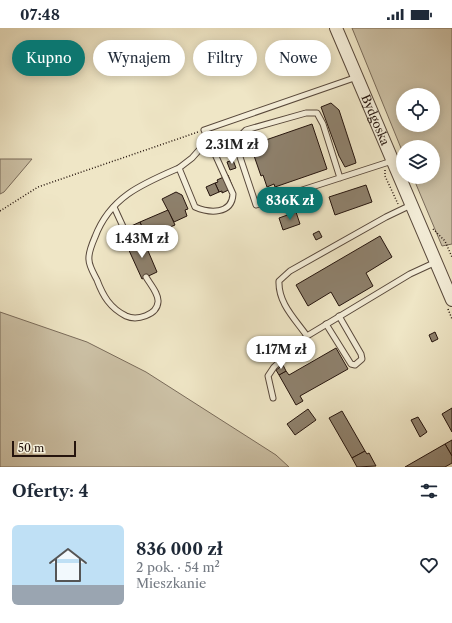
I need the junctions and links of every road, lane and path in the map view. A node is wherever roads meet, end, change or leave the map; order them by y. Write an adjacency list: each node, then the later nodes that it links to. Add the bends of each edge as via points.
1 (336, 28): 2 (street, Bydgoska)
2 (357, 77): 3 (lane); 5 (street, Bydgoska)
3 (204, 130): 4 (lane); 10 (path, via 38,187)
4 (208, 140): 6 (lane); 6 (lane, via 233,194 232,202 226,209 205,211 195,207)
5 (392, 161): 7 (lane); 8 (street, Bydgoska)
6 (179, 168): 9 (lane, via 148,181 121,197)
7 (340, 178): 7 (lane, via 256,205 237,148 237,139 246,130 306,113 317,113)
8 (411, 205): 14 (street, Bydgoska); 19 (lane, via 297,267 279,281 282,301)
9 (114, 207): 11 (lane); 15 (lane, via 98,229 89,260 104,297 114,309 128,317 142,317 153,311 158,303)
10 (0, 212)
11 (131, 244)
12 (452, 248): 13 (path)
13 (448, 249)
14 (436, 262): 16 (street, Bydgoska); 17 (lane, via 410,274)
15 (146, 277)
16 (451, 293)
17 (338, 316): 18 (lane); 18 (lane, via 361,354 360,363 351,364)
18 (326, 324): 19 (lane)
19 (307, 336): 20 (lane, via 268,376)
20 (273, 398)

